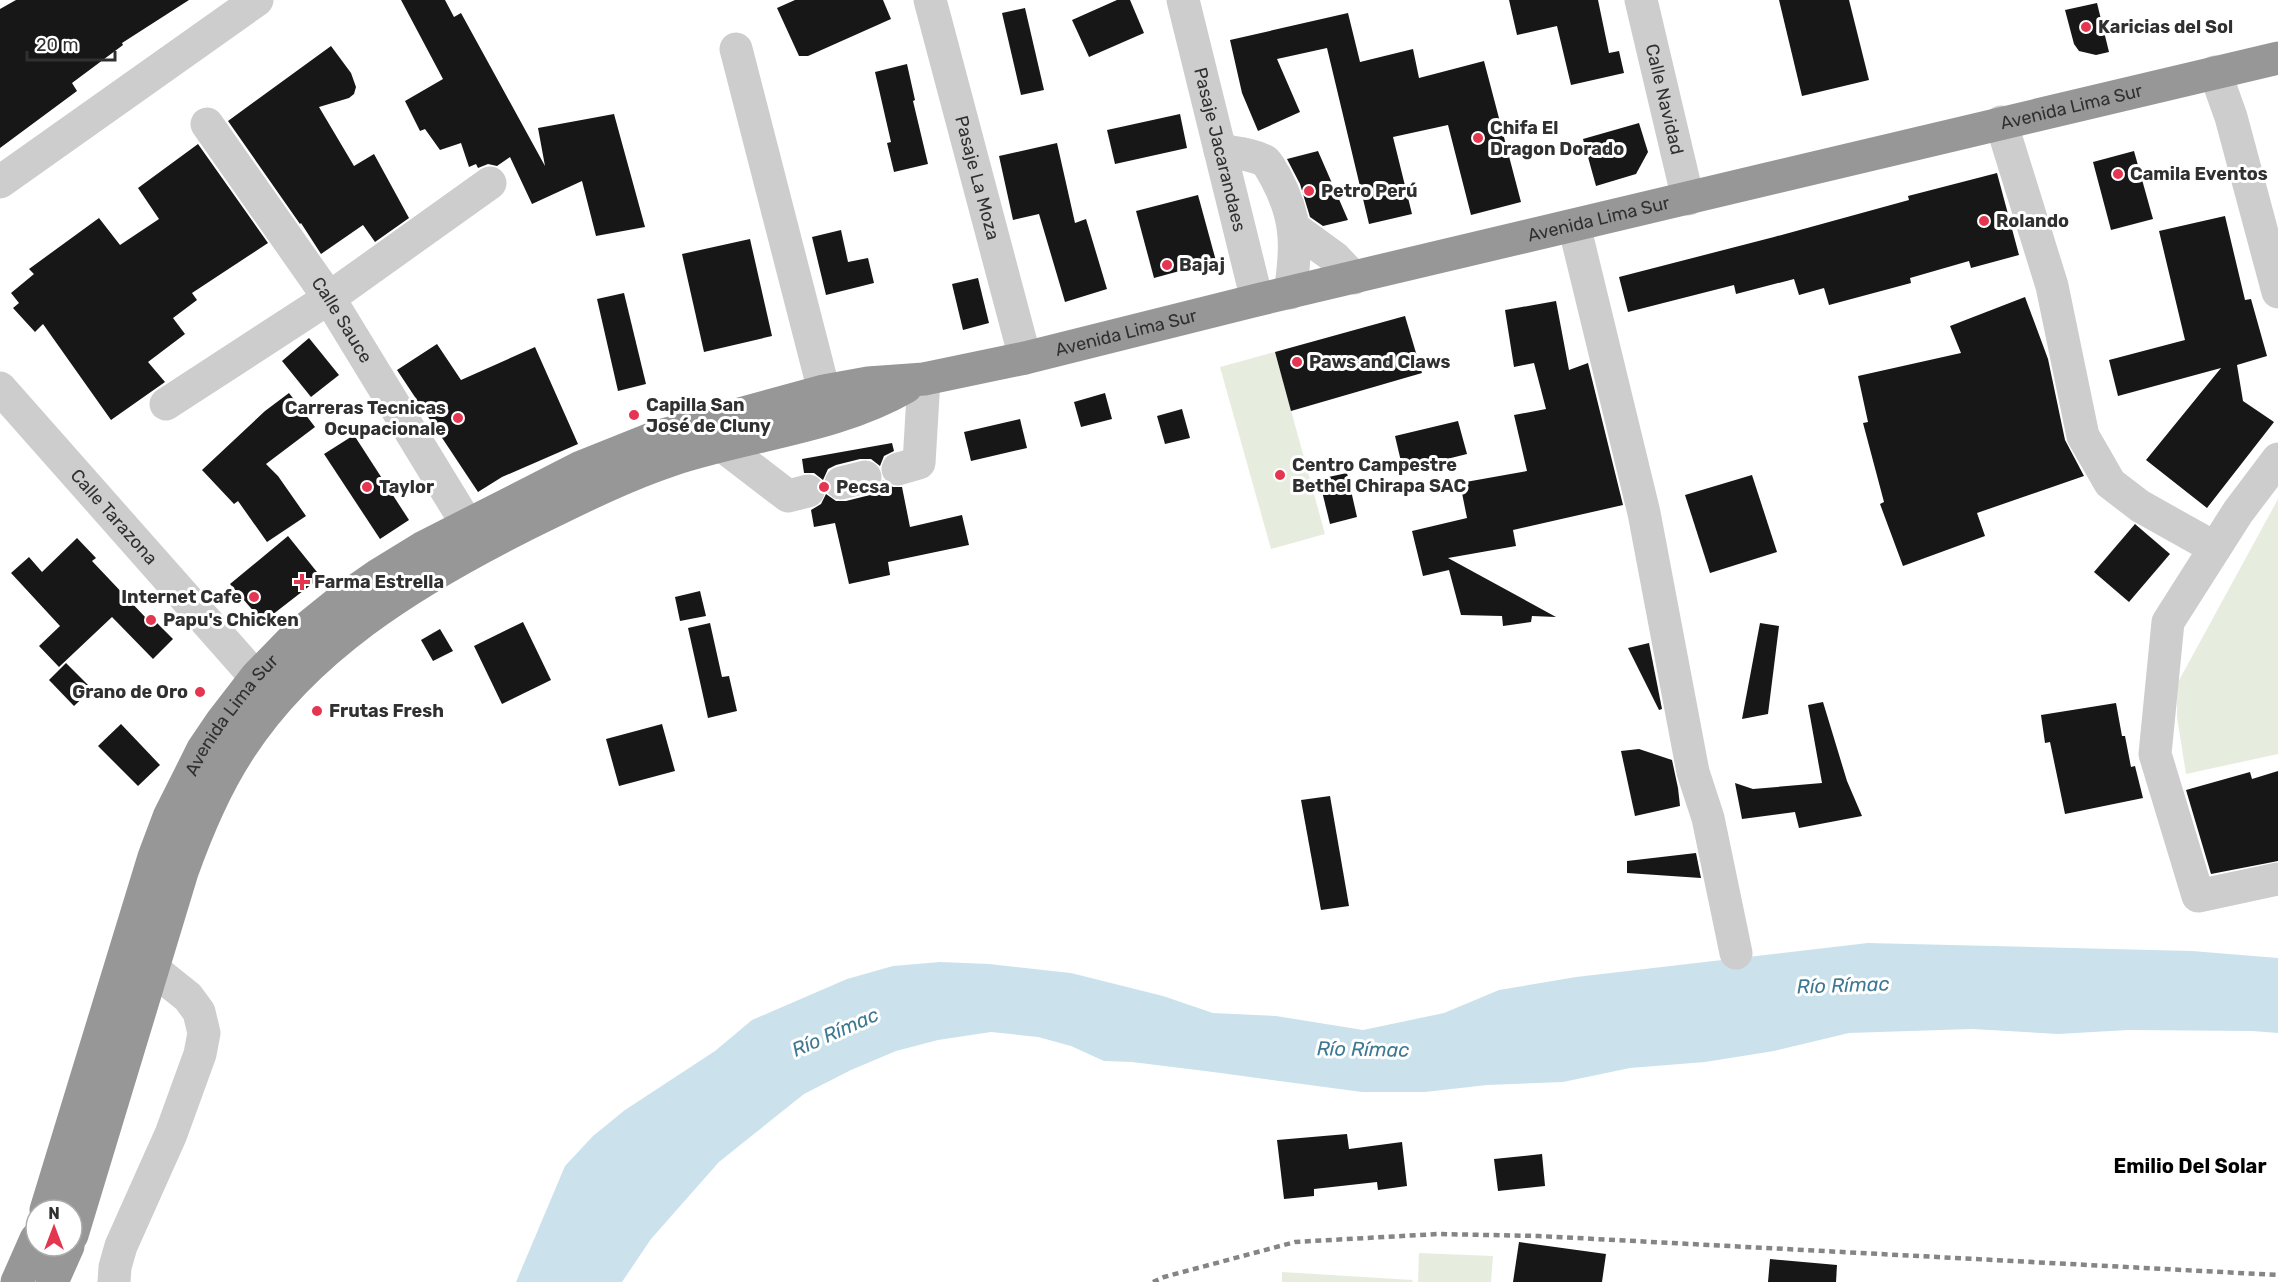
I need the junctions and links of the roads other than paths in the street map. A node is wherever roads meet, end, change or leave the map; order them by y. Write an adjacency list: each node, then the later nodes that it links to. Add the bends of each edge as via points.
1 (257, 0): 11 (street)
2 (930, 0): 21 (street, Pasaje La Moza)
3 (1183, 0): 10 (street, Pasaje Jacarandaes)
4 (1641, 0): 13 (street, Calle Navidad)
5 (736, 49): 24 (street)
6 (2278, 58): 7 (highway, Avenida Lima Sur)
7 (2215, 72): 8 (highway, Avenida Lima Sur); 17 (street)
8 (2001, 122): 13 (highway, Avenida Lima Sur); 31 (street, via 2052,286 2083,436 2110,483 2140,506)
9 (207, 124): 19 (street, Calle Sauce)
10 (1220, 150): 15 (street, via 1267,162 1282,189); 20 (street, Pasaje Jacarandaes)
11 (0, 182)
12 (490, 183): 19 (street)
13 (1688, 199): 14 (highway, Avenida Lima Sur)
14 (1574, 225): 16 (highway, Avenida Lima Sur); 34 (street, via 1644,513 1693,772 1708,818)
15 (1294, 228): 16 (street, via 1334,257); 18 (street, via 1296,255)
16 (1354, 279): 18 (highway, Avenida Lima Sur)
17 (2278, 292)
18 (1290, 293): 20 (highway, Avenida Lima Sur)
19 (329, 298): 25 (street); 30 (street, Calle Sauce)
20 (1257, 300): 21 (highway, Avenida Lima Sur)
21 (1025, 358): 22 (highway, Avenida Lima Sur)
22 (921, 379): 24 (highway, Avenida Lima Sur); 26 (highway, Avenida Lima Sur, via 880,402 836,417); 28 (street, via 919,463)
23 (0, 388): 32 (street, Calle Tarazona)
24 (824, 391): 30 (highway, Avenida Lima Sur, via 656,437 581,467)
25 (166, 405)
26 (720, 444): 29 (street, via 788,496); 32 (highway, Avenida Lima Sur, via 624,479 430,575 303,673)
27 (2278, 459): 31 (street)
28 (898, 469)
29 (808, 491)
30 (467, 524): 32 (highway, Avenida Lima Sur, via 378,575 335,605 279,652)
31 (2215, 549): 33 (street, via 2168,622 2155,754 2198,896)
32 (266, 689): 35 (highway, Avenida Lima Sur, via 222,721 182,788 154,857); 36 (highway, Avenida Lima Sur, via 209,803 182,872)
33 (2278, 879)
34 (1736, 953)
35 (123, 956): 36 (street); 37 (highway, Avenida Lima Sur)
36 (153, 969): 38 (highway, Avenida Lima Sur); 43 (street, via 188,997 199,1012 204,1033 171,1134 121,1246)
37 (50, 1198)
38 (83, 1198)
39 (28, 1258): 41 (highway)
40 (63, 1258): 42 (highway)
41 (17, 1282)
42 (52, 1282)
43 (114, 1282)

